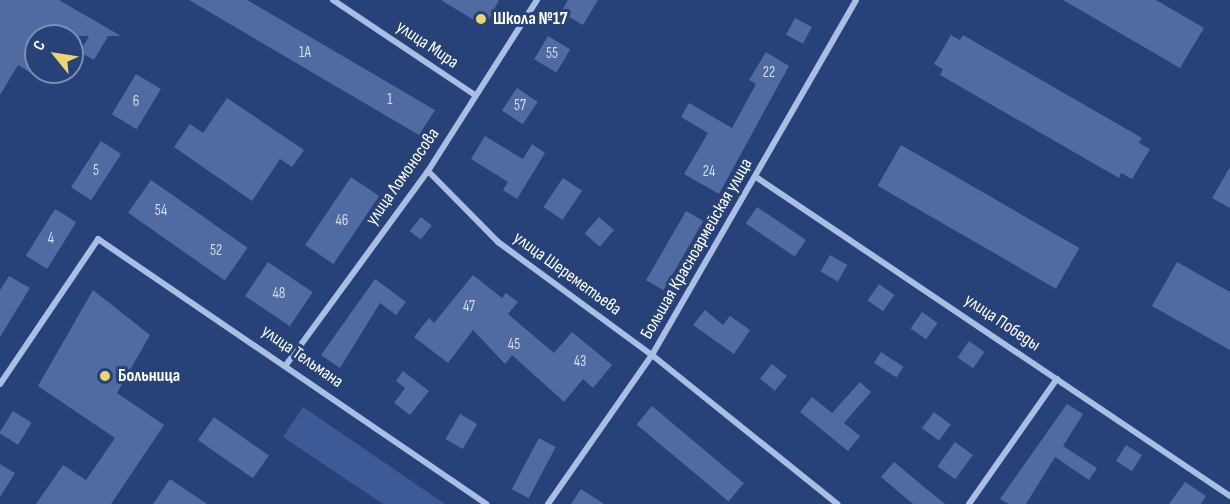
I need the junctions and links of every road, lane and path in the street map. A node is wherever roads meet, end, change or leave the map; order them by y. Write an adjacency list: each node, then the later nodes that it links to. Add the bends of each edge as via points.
1 (333, 0): 4 (street, улица Мира)
2 (537, 0): 4 (street, улица Ломоносова)
3 (856, 0): 6 (street, Большая Красноармейская улица)
4 (475, 95): 5 (street, улица Ломоносова)
5 (428, 171): 7 (street, улица Шереметьева, via 498,242); 8 (street, улица Ломоносова)
6 (756, 177): 7 (street, Большая Красноармейская улица); 9 (street, улица Победы)
7 (652, 355): 13 (street, Большая Красноармейская улица); 14 (street, улица Шереметьева)
8 (286, 365): 10 (street, улица Тельмана, via 98,239); 12 (street, улица Тельмана)
9 (1058, 379): 11 (street, улица Победы); 15 (street)
10 (0, 384)
11 (1230, 496)
12 (486, 504)
13 (548, 504)
14 (837, 504)
15 (969, 504)

